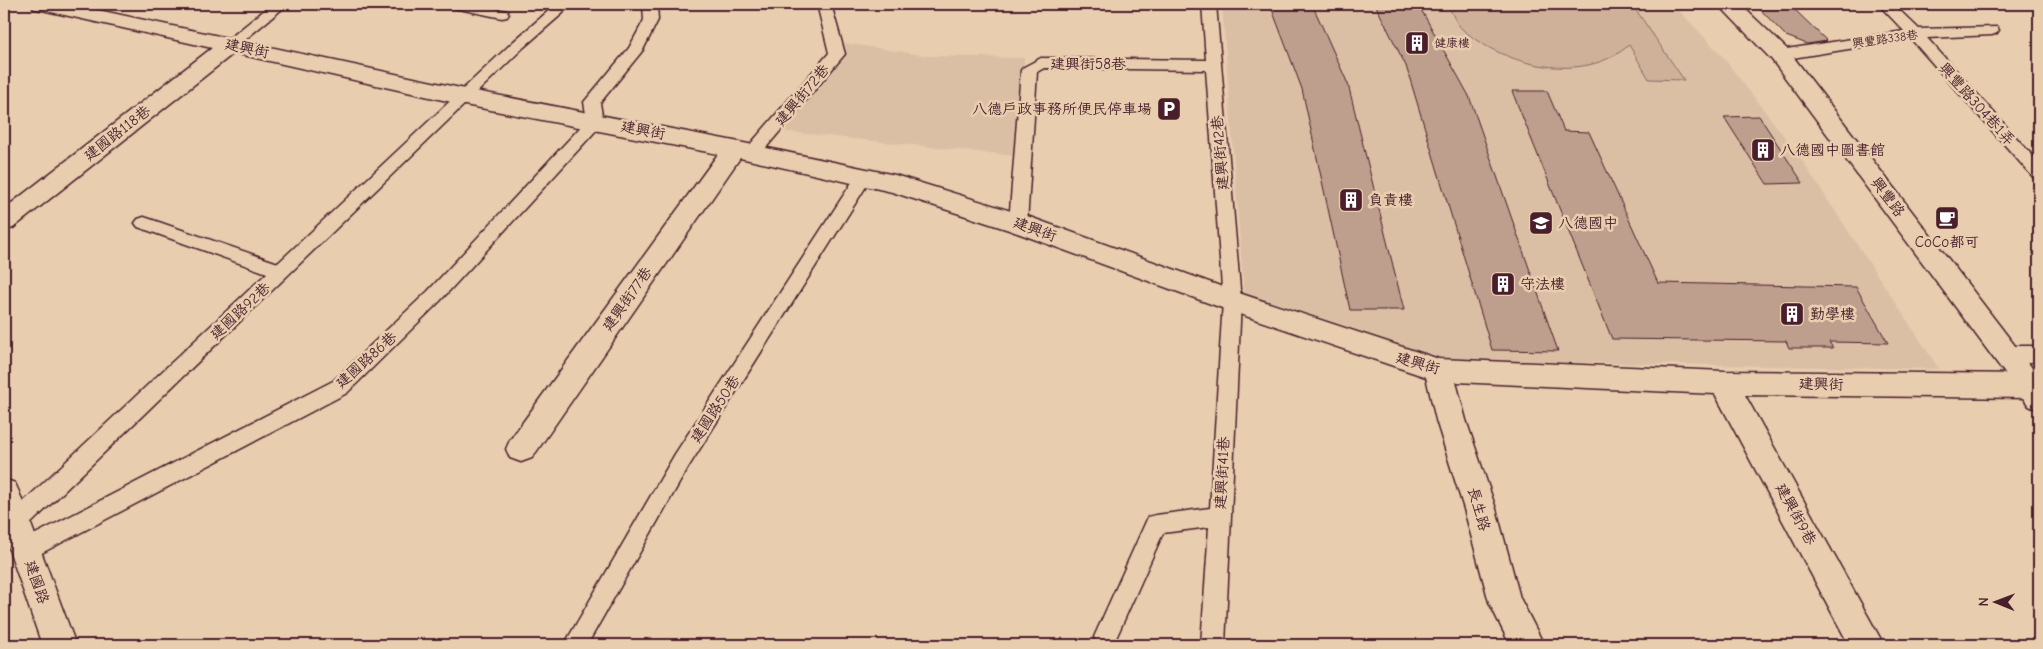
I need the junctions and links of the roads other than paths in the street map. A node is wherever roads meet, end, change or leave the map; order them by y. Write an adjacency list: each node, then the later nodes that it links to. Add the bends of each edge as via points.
1 (42, 4): 13 (street, 建興街)
2 (281, 4): 13 (lane)
3 (454, 4): 10 (lane)
4 (650, 4): 17 (lane, via 651,20 635,50 592,102)
5 (824, 4): 18 (lane, 建興街72巷, via 837,54)
6 (1209, 4): 15 (lane, 建興街42巷)
7 (1728, 4): 14 (street, 興豐路)
8 (1884, 4): 12 (lane, 興豐路304巷1弄)
9 (558, 10): 16 (lane, 建國路92巷)
10 (502, 14)
11 (1992, 30): 12 (lane, 興豐路338巷)
12 (1915, 34): 14 (lane, 興豐路338巷); 19 (lane, 興豐路304巷1弄)
13 (230, 44): 16 (street, 建興街); 21 (street, 建國路118巷)
14 (1780, 55): 26 (street, 興豐路)
15 (1212, 65): 23 (lane, 建興街58巷, via 1041,64 1029,70); 25 (lane, 建興街42巷)
16 (465, 97): 17 (street, 建興街); 24 (lane, 建國路92巷)
17 (594, 121): 18 (street, 建興街); 34 (lane, 建國路86巷, via 434,296 340,387)
18 (744, 150): 20 (street, 建興街); 31 (street, 建興街77巷)
19 (2039, 173)
20 (864, 177): 23 (street, 建興街); 37 (lane, 建國路50巷, via 682,460)
21 (4, 222)
22 (144, 223): 24 (lane)
23 (1018, 223): 25 (street, 建興街)
24 (282, 271): 34 (lane, 建國路92巷)
25 (1232, 302): 28 (street, 建興街); 33 (lane, 建興街41巷)
26 (2006, 354): 27 (lane); 30 (street, 興豐路)
27 (2039, 354)
28 (1439, 370): 29 (street, 建興街); 39 (street, 長生路, via 1505,602)
29 (1724, 383): 30 (street, 建興街); 40 (street, 建興街9巷)
30 (2035, 392)
31 (520, 449)
32 (4, 492): 34 (street, 建國路)
33 (1220, 516): 35 (lane, via 1156,524); 38 (lane, 建興街41巷)
34 (15, 535): 36 (street, 建國路)
35 (1105, 638)
36 (58, 645)
37 (575, 645)
38 (1212, 645)
39 (1527, 645)
40 (1867, 645)

